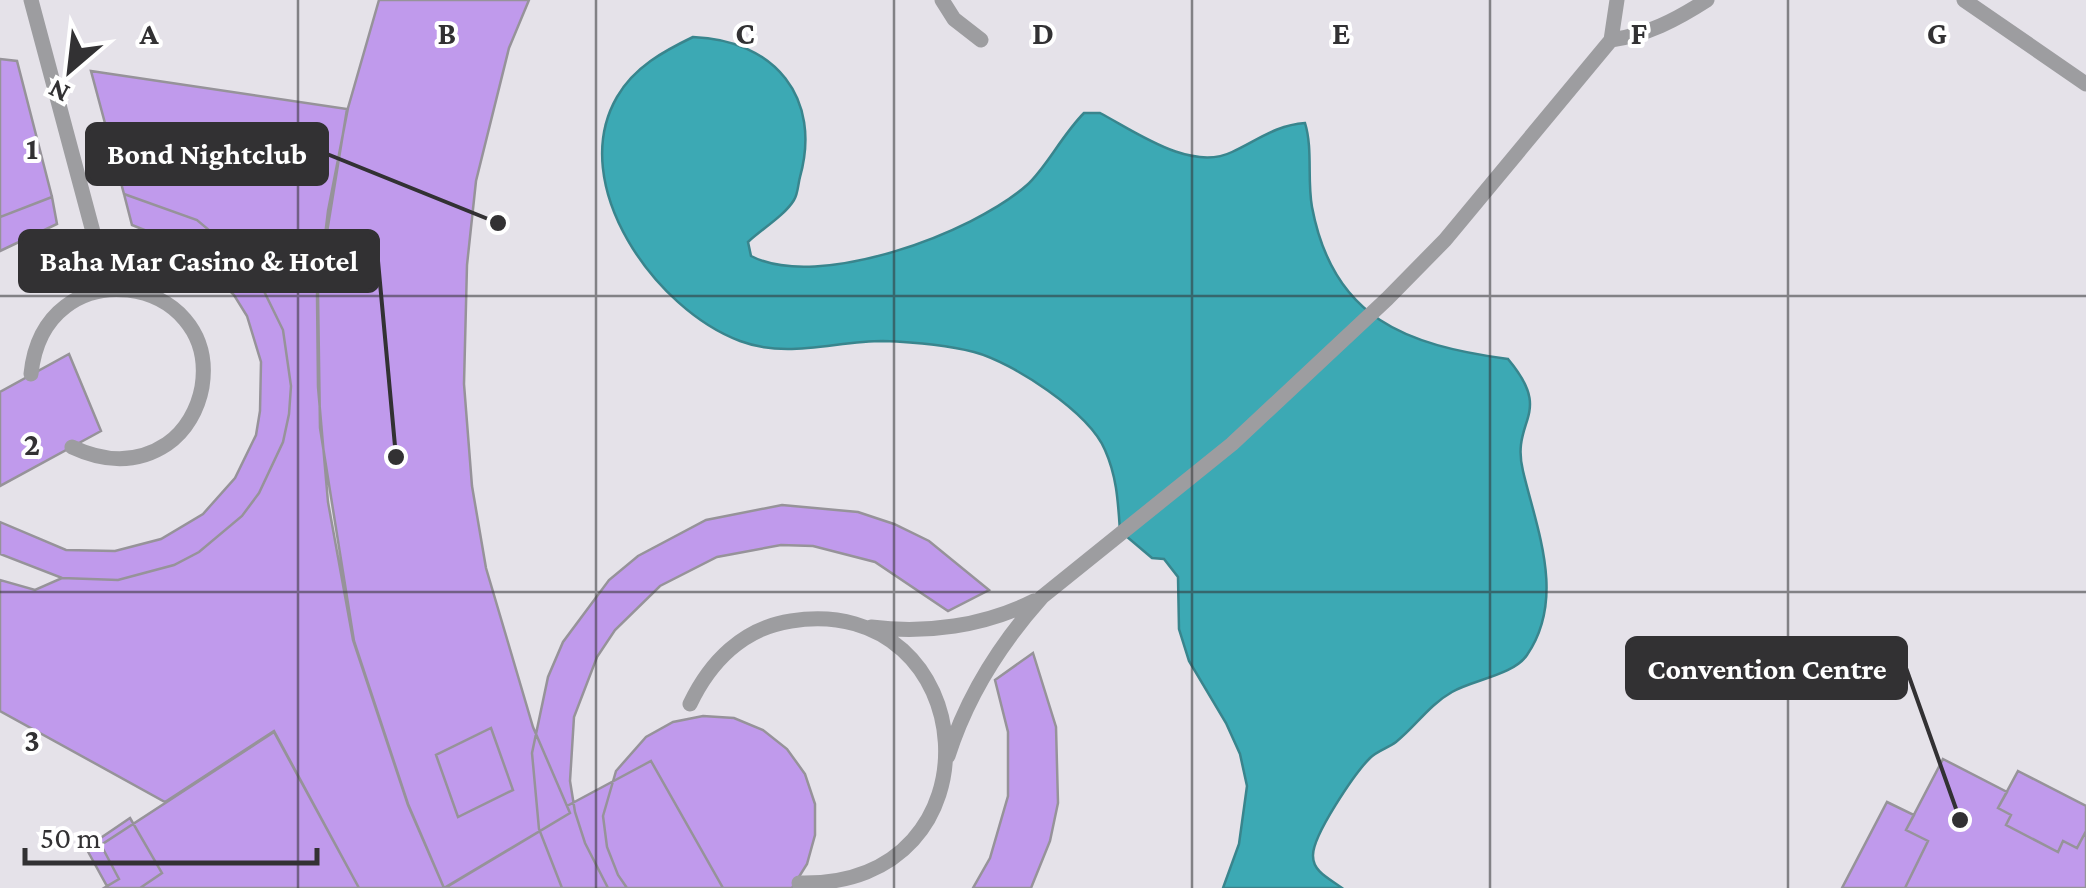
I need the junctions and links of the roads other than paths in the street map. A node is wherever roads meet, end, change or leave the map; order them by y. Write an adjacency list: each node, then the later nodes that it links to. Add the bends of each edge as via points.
1 (31, 0): 9 (lane)
2 (942, 0): 6 (lane)
3 (1616, 0): 7 (lane)
4 (1706, 0): 7 (lane, via 1664,25)
5 (1964, 0): 8 (lane)
6 (981, 40)
7 (1611, 40): 12 (lane, via 1494,184 1386,299 1232,444)
8 (2086, 84)
9 (108, 288): 10 (lane, via 68,302 48,322); 11 (lane, via 148,293 181,316 200,352 201,392 184,428 151,452 112,459)
10 (31, 374)
11 (72, 447)
12 (1042, 597): 13 (lane, via 999,615 934,628); 15 (lane, via 978,686)
13 (852, 624): 14 (lane, via 786,622 745,638 712,667); 15 (lane, via 891,642 923,673 942,713)
14 (690, 704)
15 (948, 756): 16 (lane, via 940,799 902,852 843,881)
16 (799, 882)

